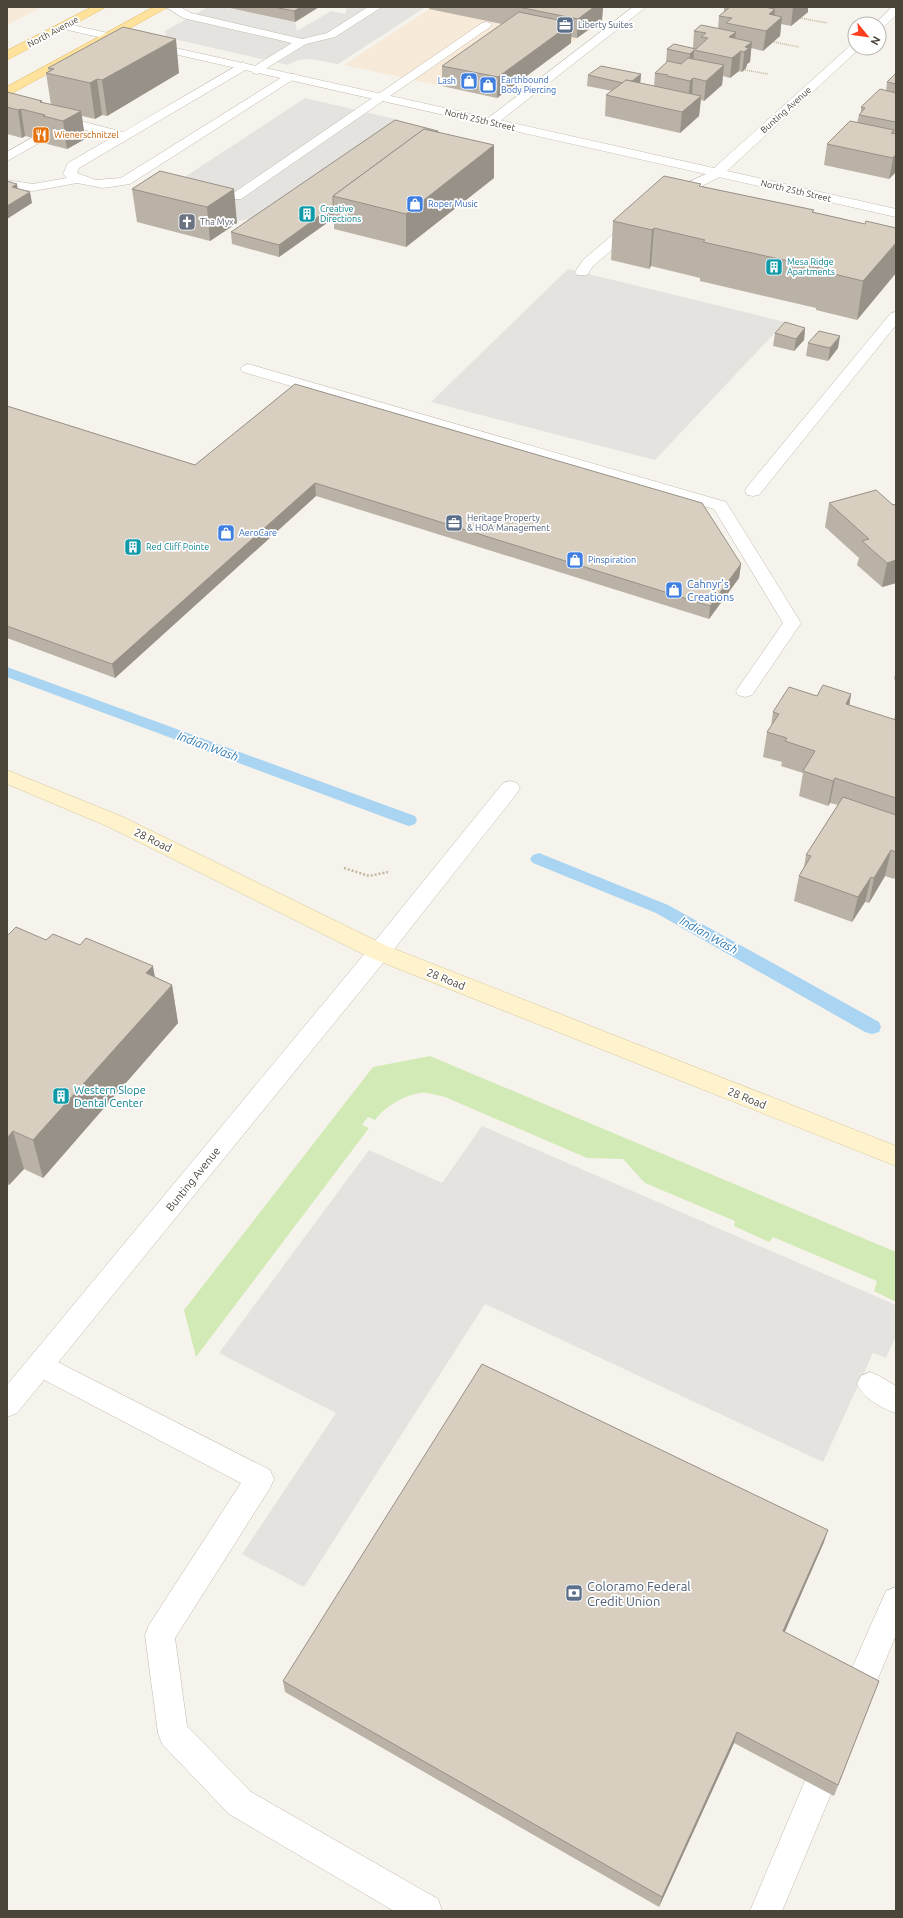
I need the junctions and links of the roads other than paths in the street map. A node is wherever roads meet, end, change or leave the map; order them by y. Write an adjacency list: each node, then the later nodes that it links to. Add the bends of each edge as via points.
1 (100, 7): 9 (main road, North Avenue)
2 (162, 7): 10 (main road)
3 (172, 7): 11 (street, via 187,16)
4 (376, 7): 11 (street, via 332,35)
5 (640, 7): 21 (street)
6 (896, 10): 7 (street)
7 (887, 18)
8 (486, 25): 18 (street)
9 (63, 26): 10 (street, North 25th Street); 13 (main road, North Avenue)
10 (108, 36): 14 (street, North 25th Street); 17 (main road)
11 (302, 42): 15 (street)
12 (847, 54): 26 (street, Bunting Avenue)
13 (7, 56)
14 (243, 66): 15 (street, North 25th Street); 23 (street)
15 (257, 70): 16 (street, North 25th Street)
16 (291, 77): 18 (street, North 25th Street); 27 (street, via 125,181 112,185)
17 (7, 92)
18 (381, 98): 21 (street, North 25th Street); 29 (street)
19 (7, 106): 20 (street)
20 (69, 121): 22 (street); 23 (street)
21 (491, 122): 26 (street, North 25th Street)
22 (51, 132)
23 (125, 136): 27 (street, via 73,166 70,174)
24 (37, 139): 25 (street)
25 (7, 157)
26 (717, 173): 30 (street, Bunting Avenue); 31 (street, North 25th Street)
27 (77, 178): 28 (street, via 31,188)
28 (7, 184)
29 (236, 196)
30 (657, 204)
31 (896, 213)
32 (646, 214): 33 (street, via 588,263)
33 (582, 272)
34 (896, 316): 35 (street)
35 (890, 331): 37 (street)
36 (248, 368): 38 (street, via 720,506 792,623)
37 (753, 491)
38 (745, 691)
39 (7, 776): 41 (main road, 28 Road, via 116,822)
40 (510, 788): 41 (street, Bunting Avenue)
41 (379, 952): 42 (main road, 28 Road); 43 (street, Bunting Avenue)
42 (896, 1156)
43 (40, 1365): 46 (street, Bunting Avenue); 50 (street, via 260,1479 160,1635 173,1732 240,1803)
44 (870, 1384): 45 (street)
45 (896, 1401)
46 (7, 1405)
47 (896, 1601): 48 (street)
48 (860, 1684)
49 (818, 1787): 51 (street)
50 (426, 1911)
51 (766, 1911)

